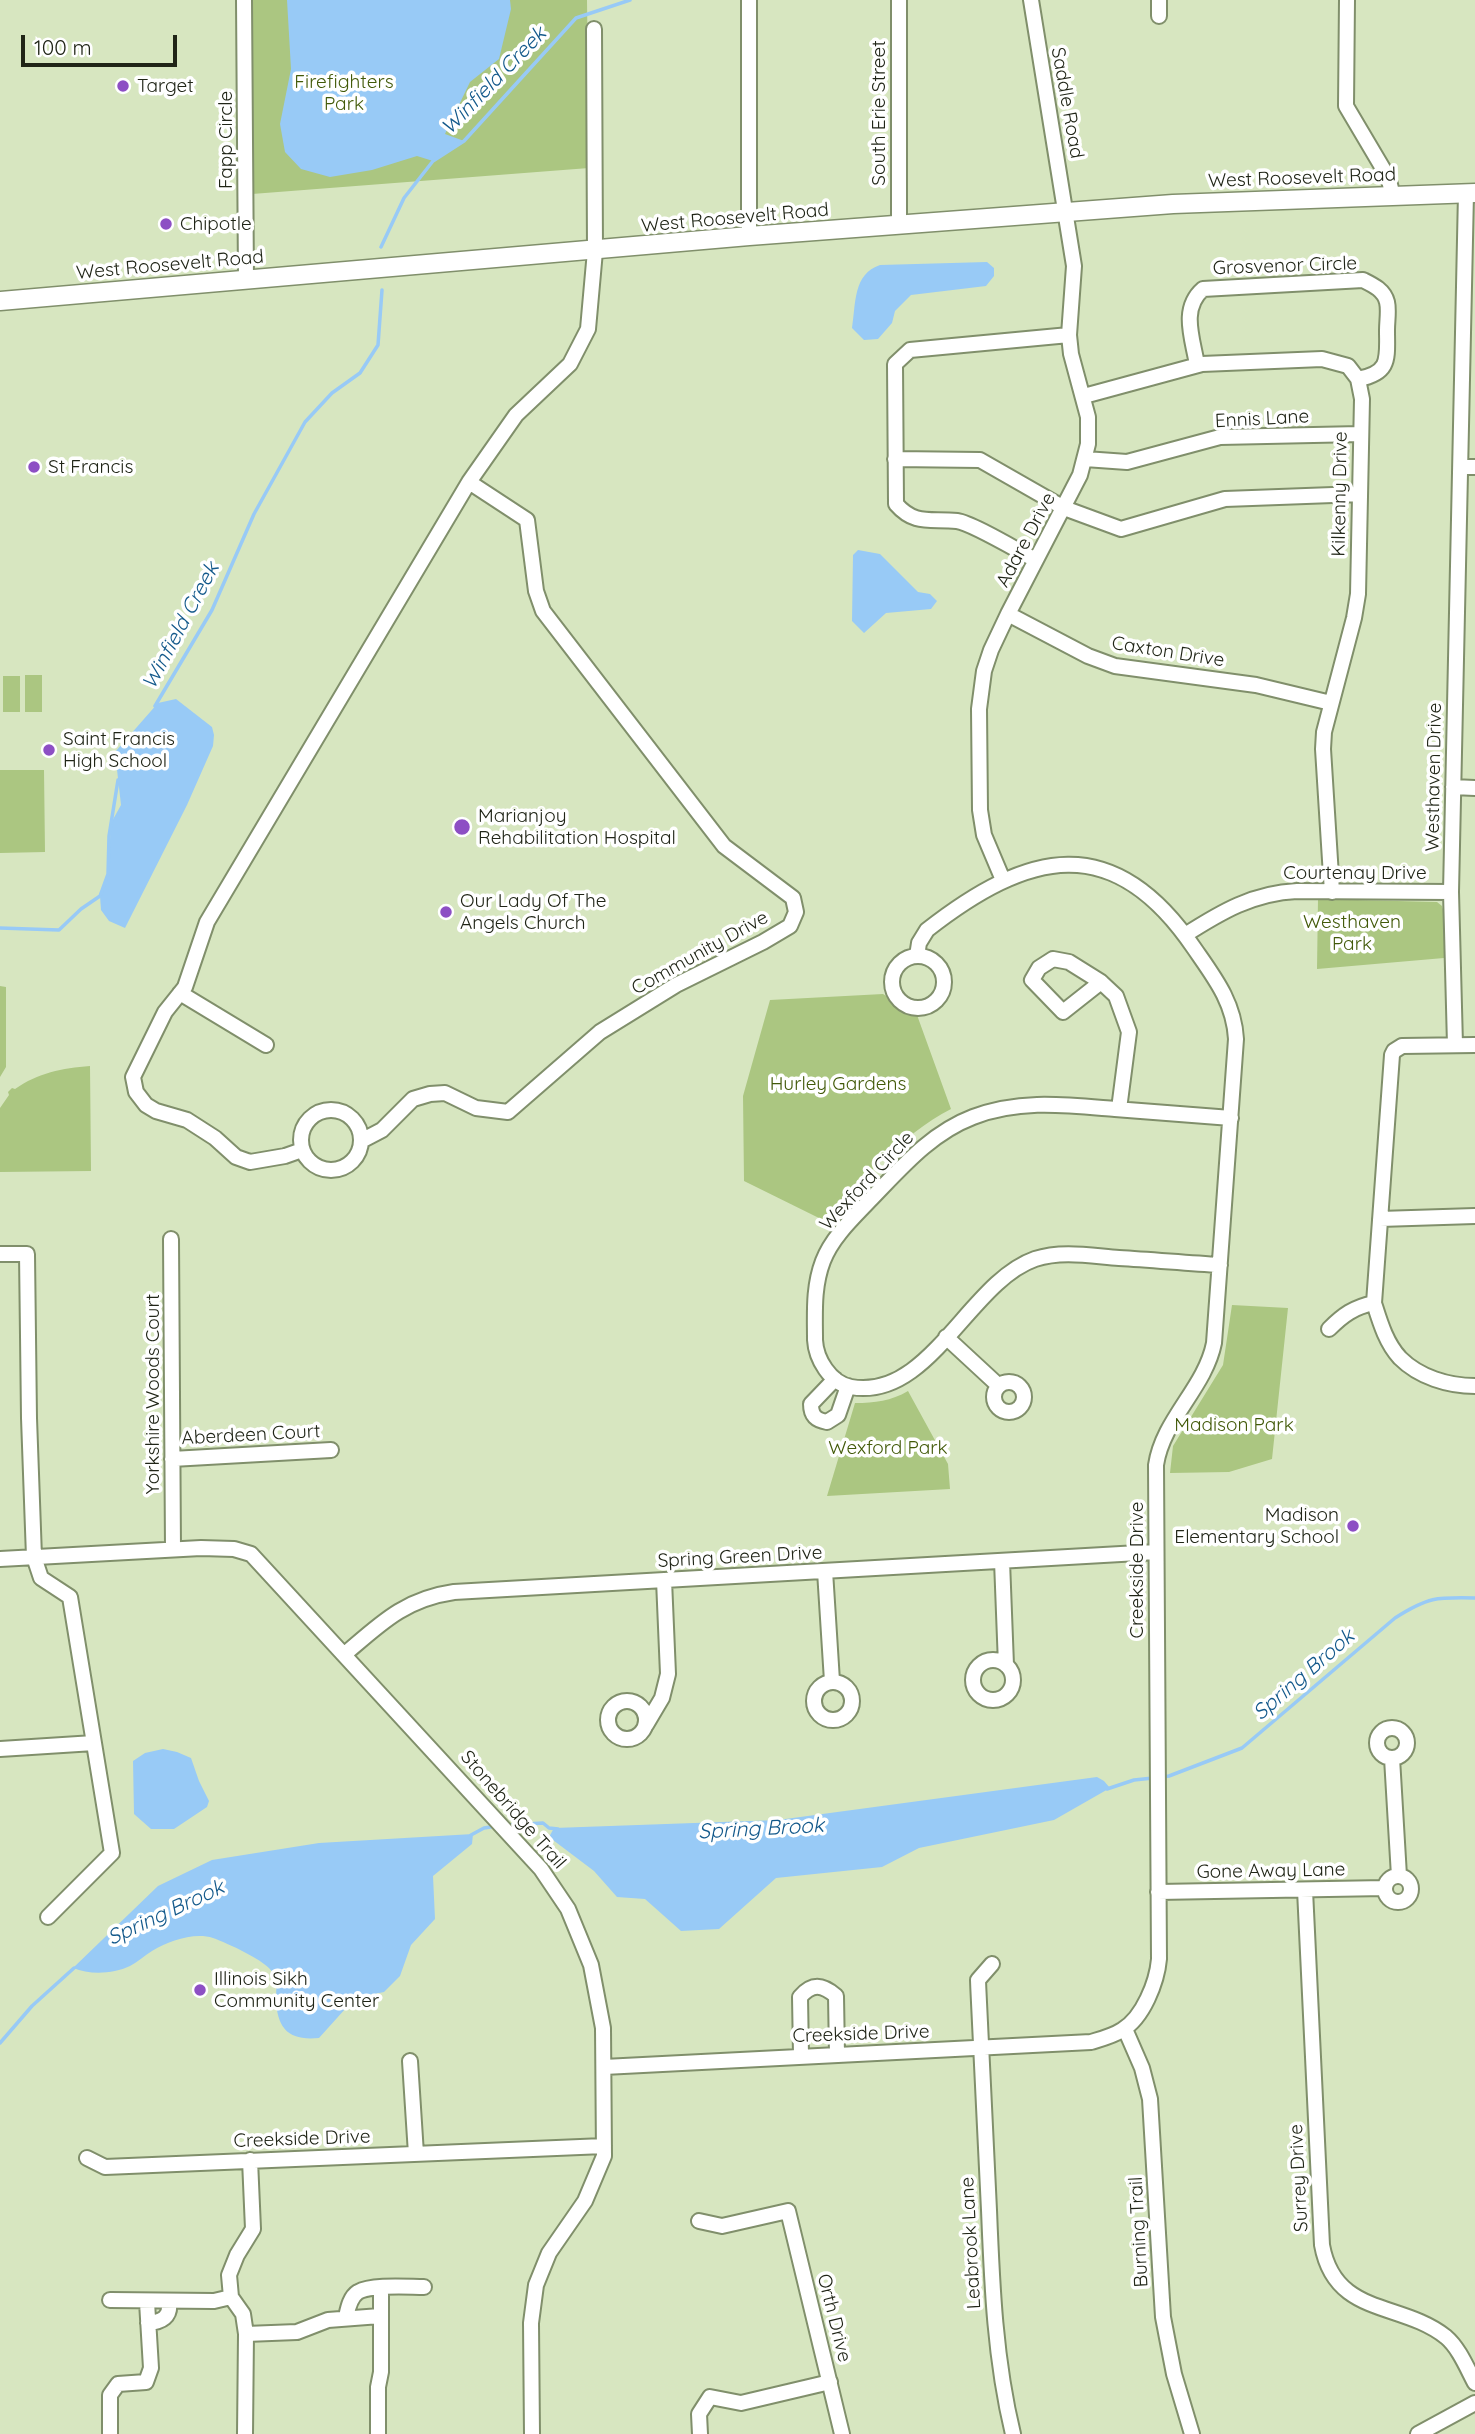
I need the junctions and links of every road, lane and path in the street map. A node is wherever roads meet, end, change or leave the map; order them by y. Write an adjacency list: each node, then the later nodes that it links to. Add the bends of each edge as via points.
1 (244, 0): 15 (street, Fapp Circle)
2 (749, 0): 13 (street)
3 (899, 0): 12 (street, South Erie Street)
4 (1031, 0): 11 (street, Saddle Road)
5 (1158, 0): 7 (street)
6 (1346, 0): 10 (street, via 1346,106 1388,177)
7 (1159, 16)
8 (594, 29): 14 (street)
9 (1470, 193): 10 (main road, West Roosevelt Road); 24 (street, Westhaven Drive)
10 (1393, 196): 11 (main road, West Roosevelt Road, via 1226,201)
11 (1066, 213): 12 (main road, West Roosevelt Road); 17 (street, Adare Drive, via 1074,266)
12 (898, 226): 13 (main road, West Roosevelt Road)
13 (749, 236): 14 (main road, West Roosevelt Road)
14 (596, 251): 15 (main road, West Roosevelt Road); 25 (street, via 589,329 570,364 516,415)
15 (246, 280): 16 (main road, West Roosevelt Road)
16 (0, 301)
17 (1069, 335): 20 (street, Adare Drive); 22 (street, via 910,349 895,365)
18 (1197, 365): 19 (street, via 1322,359 1348,366); 19 (street, Grosvenor Circle, via 1190,306 1203,289 1363,280 1378,288 1387,301 1387,361 1372,376); 20 (street)
19 (1358, 379): 21 (street, Kilkenny Drive)
20 (1084, 396): 23 (street, Adare Drive, via 1089,425)
21 (1360, 434): 23 (street, Ennis Lane, via 1220,437 1127,462); 26 (street, Kilkenny Drive)
22 (895, 459): 27 (street, via 980,460); 28 (street, via 896,505 904,513 915,520 960,521)
23 (1086, 459): 27 (street, Adare Drive)
24 (1468, 467): 31 (street, Westhaven Drive)
25 (469, 482): 39 (street, via 206,922); 45 (street, Community Drive, via 527,520 536,592 543,611 724,846 793,898 796,912 790,926 676,985 600,1032 508,1112 476,1108 445,1093 430,1094 413,1100 382,1130)
26 (1360, 494): 27 (street, via 1225,499 1121,529); 30 (street, Kilkenny Drive, via 1356,606)
27 (1065, 508): 28 (street, Adare Drive)
28 (1036, 560): 29 (street, Adare Drive)
29 (1008, 614): 30 (street, Caxton Drive, via 1115,666 1256,685); 33 (street, Adare Drive, via 990,650 979,709 980,810 984,835)
30 (1331, 703): 34 (street, Kilkenny Drive, via 1323,749)
31 (1453, 787): 32 (street); 35 (street, Westhaven Drive)
32 (1475, 789)
33 (1003, 880): 36 (street, Creekside Drive, via 1048,866 1103,870 1144,891); 37 (street, Creekside Drive, via 927,930)
34 (1332, 892): 35 (street, Courtenay Drive); 36 (street, Courtenay Drive, via 1285,891 1257,896)
35 (1451, 892): 41 (street, Westhaven Drive)
36 (1185, 935): 44 (street, Creekside Drive, via 1222,989 1233,1015)
37 (917, 956)
38 (1101, 982): 38 (street, via 1069,962 1053,960 1039,968 1032,980 1063,1012); 43 (street, via 1116,996 1129,1032)
39 (180, 993): 40 (street); 46 (street, via 164,1012 133,1077 146,1105 187,1121 250,1162)
40 (266, 1045)
41 (1455, 1045): 42 (street); 48 (street, via 1402,1046 1392,1055)
42 (1475, 1045)
43 (1119, 1109): 44 (street, Wexford Circle); 55 (street, Wexford Circle, via 1039,1104 997,1109 955,1125 914,1154 836,1238 822,1263 815,1293 816,1346 825,1369)
44 (1231, 1118): 51 (street, Creekside Drive)
45 (361, 1141): 46 (street, Community Drive, via 355,1158 340,1169 313,1165); 46 (street, via 359,1130 346,1114 326,1111 316,1114 303,1129)
46 (302, 1150)
47 (1475, 1216): 48 (street)
48 (1380, 1219): 52 (street)
49 (171, 1239): 60 (street, Yorkshire Woods Court)
50 (0, 1254): 63 (street, via 27,1254)
51 (1220, 1265): 54 (street, via 1048,1256 1003,1278); 62 (street, Creekside Drive, via 1209,1361 1157,1454)
52 (1374, 1303): 53 (street, via 1357,1307); 57 (street, via 1385,1334 1400,1357 1436,1380)
53 (1329, 1329)
54 (946, 1337): 56 (street); 58 (street, via 895,1381)
55 (835, 1378): 58 (street, Wexford Circle); 58 (street, via 811,1404 818,1420 827,1422 838,1415)
56 (999, 1386)
57 (1475, 1386)
58 (848, 1387)
59 (331, 1450): 60 (street, Aberdeen Court)
60 (172, 1459): 61 (street, Yorkshire Woods Court)
61 (173, 1549): 63 (street, Stonebridge Trail); 68 (street, Stonebridge Trail, via 214,1548 251,1554)
62 (1156, 1552): 65 (street, Spring Green Drive); 78 (street, Creekside Drive)
63 (34, 1557): 64 (street, Stonebridge Trail); 72 (street, via 41,1577 70,1597)
64 (0, 1559)
65 (1002, 1561): 66 (street, Spring Green Drive); 69 (street)
66 (825, 1571): 67 (street, Spring Green Drive); 70 (street)
67 (664, 1580): 68 (street, Spring Green Drive, via 439,1595 401,1609); 71 (street, via 668,1674 662,1698)
68 (345, 1654): 86 (street, Stonebridge Trail, via 521,1844 555,1888 584,1945 600,2007)
69 (1006, 1665)
70 (832, 1681)
71 (646, 1725)
72 (94, 1743): 73 (street); 79 (street, via 112,1853)
73 (0, 1749)
74 (1392, 1758): 75 (street)
75 (1399, 1876): 76 (street, via 1389,1879); 76 (street, via 1411,1885 1407,1899 1392,1901)
76 (1384, 1888): 77 (street, Gone Away Lane)
77 (1305, 1890): 78 (street, Gone Away Lane); 103 (street, Surrey Drive, via 1326,2261 1343,2290 1373,2306 1418,2320 1448,2339)
78 (1158, 1892): 81 (street, Creekside Drive, via 1158,1972 1147,2001)
79 (48, 1917)
80 (992, 1964): 82 (street, Leabrook Lane, via 978,1980)
81 (1125, 2029): 82 (street, Creekside Drive, via 1091,2042); 112 (street, Burning Trail, via 1150,2099 1163,2317)
82 (981, 2049): 83 (street, Creekside Drive); 111 (street, Leabrook Lane, via 995,2324)
83 (837, 2054): 84 (street, Creekside Drive); 84 (street, via 836,1996 817,1985 800,1997)
84 (802, 2055): 86 (street, Creekside Drive)
85 (410, 2061): 88 (street)
86 (604, 2067): 87 (street, Stonebridge Trail)
87 (604, 2146): 88 (street, Creekside Drive); 108 (street, Stonebridge Trail, via 592,2189 549,2253 536,2285 531,2323)
88 (416, 2154): 90 (street, Creekside Drive)
89 (87, 2158): 90 (street, Creekside Drive, via 105,2168)
90 (250, 2160): 94 (street, via 253,2229 229,2275)
91 (699, 2221): 102 (street, Orth Drive, via 722,2226 788,2211)
92 (424, 2287): 93 (street)
93 (381, 2288): 98 (street); 99 (street, via 356,2293)
94 (231, 2297): 97 (street); 101 (street, via 243,2314)
95 (110, 2300): 96 (street)
96 (147, 2302): 97 (street); 100 (street)
97 (169, 2302): 100 (street, via 165,2319)
98 (380, 2316): 99 (street); 107 (street)
99 (346, 2317): 101 (street, via 297,2332)
100 (148, 2323): 105 (street, via 150,2368 146,2382 118,2384 110,2395)
101 (246, 2334): 106 (street)
102 (830, 2382): 109 (street, via 741,2403 710,2397 699,2414); 110 (street, Orth Drive)
103 (1475, 2383)
104 (1475, 2403): 113 (street)
105 (110, 2434)
106 (245, 2434)
107 (378, 2434)
108 (532, 2434)
109 (700, 2434)
110 (842, 2434)
111 (1013, 2434)
112 (1192, 2434)
113 (1418, 2434)

